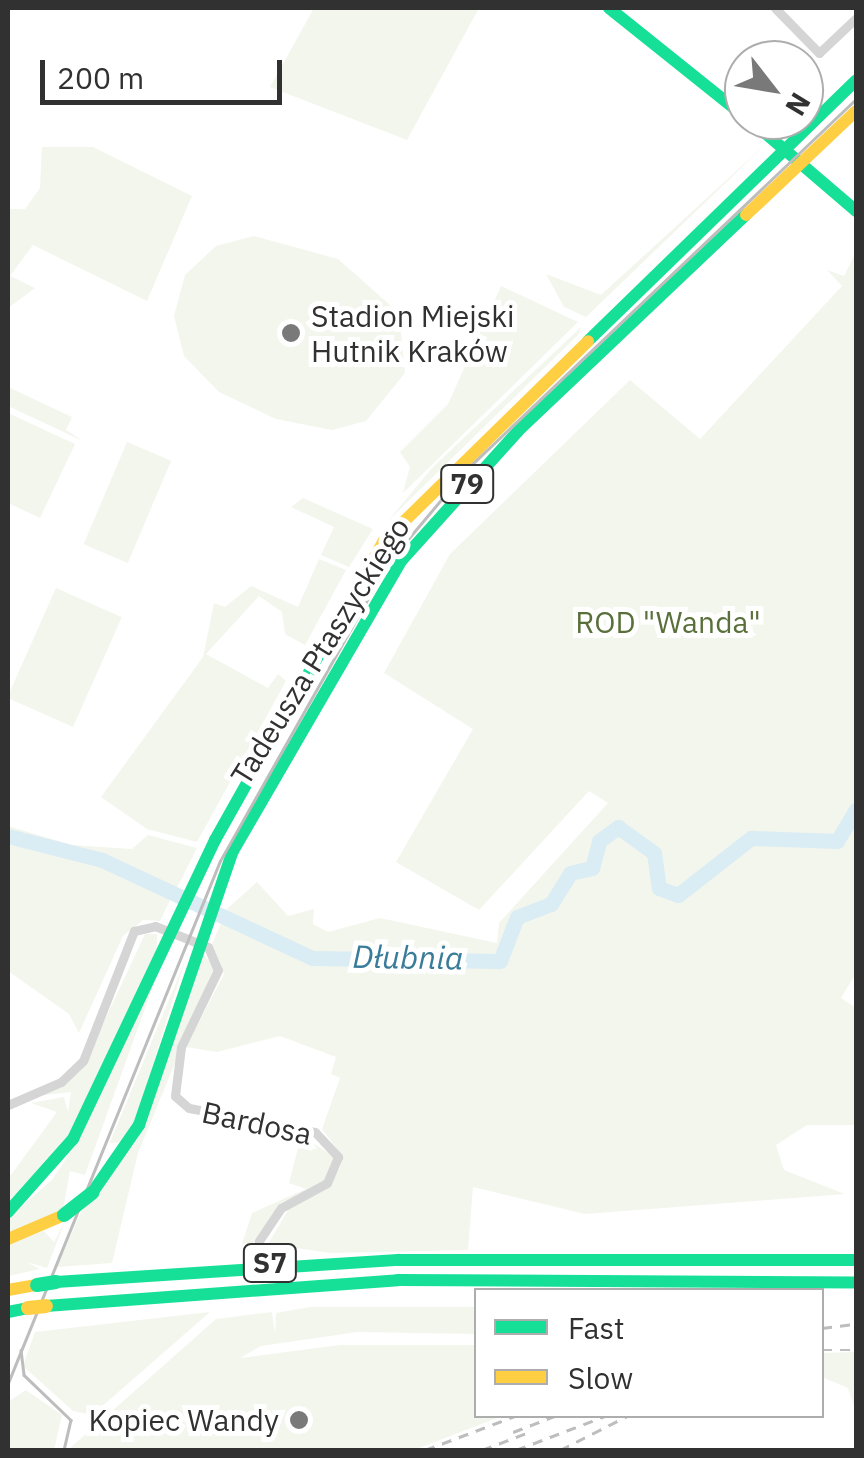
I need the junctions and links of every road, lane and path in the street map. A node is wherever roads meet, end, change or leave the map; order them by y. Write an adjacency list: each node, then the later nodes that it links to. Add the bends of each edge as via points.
1 (609, 8): 5 (main road)
2 (776, 8): 3 (street, via 819,53)
3 (856, 18)
4 (856, 80): 8 (main road, 79)
5 (724, 100)
6 (856, 110): 9 (main road, 79)
7 (777, 140): 8 (main road)
8 (786, 147): 9 (main road); 11 (main road, Tadeusza Ptaszyckiego / 79)
9 (804, 162): 10 (main road); 12 (main road, Tadeusza Ptaszyckiego / 79)
10 (856, 211)
11 (428, 490): 12 (main road, via 446,492); 13 (main road, Tadeusza Ptaszyckiego / 79, via 376,551)
12 (432, 522): 14 (main road, Tadeusza Ptaszyckiego / 79)
13 (279, 724): 14 (main road, via 280,741); 15 (main road, Tadeusza Ptaszyckiego / 79)
14 (299, 739): 16 (main road, Tadeusza Ptaszyckiego / 79)
15 (170, 931): 16 (street); 17 (street, via 151,925 132,934 83,1061); 18 (main road, Tadeusza Ptaszyckiego / 79, via 67,1150)
16 (197, 942): 19 (main road, Tadeusza Ptaszyckiego / 79, bridge, via 138,1125 92,1194 64,1215); 20 (street, Bardosa, via 215,954 217,975 181,1047 172,1091 190,1108 315,1132 335,1149 334,1175 281,1208)
17 (8, 1104)
18 (8, 1212)
19 (8, 1238)
20 (259, 1240)
21 (856, 1260): 23 (main road, S7, bridge, via 398,1260)
22 (856, 1282): 24 (main road, S7, bridge, via 398,1280)
23 (8, 1290)
24 (8, 1312)

